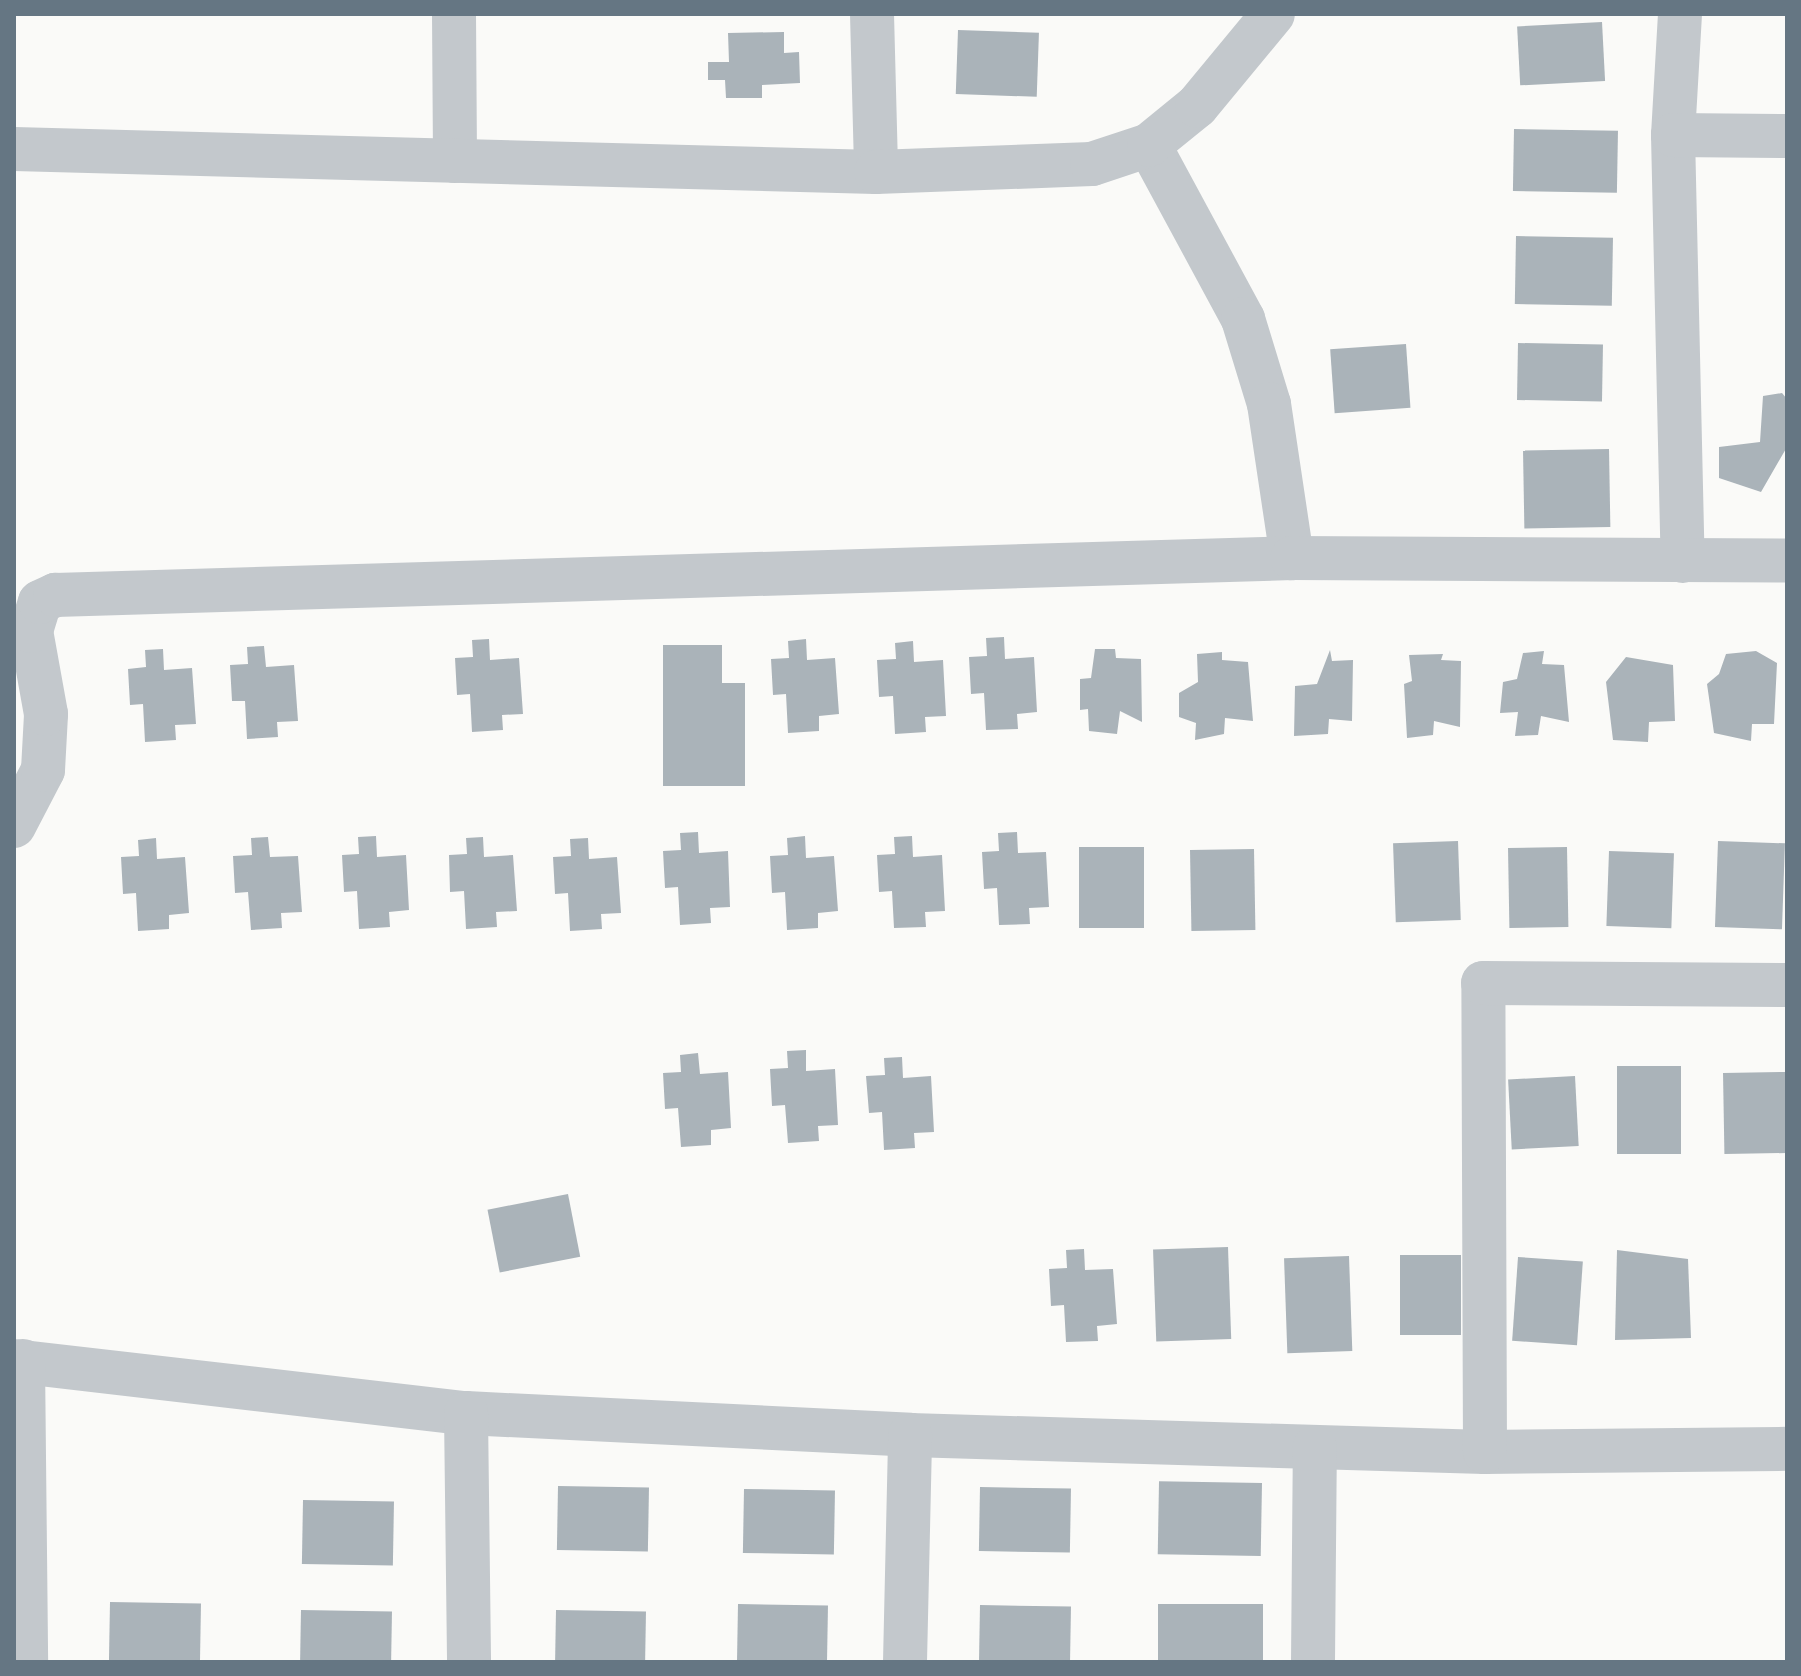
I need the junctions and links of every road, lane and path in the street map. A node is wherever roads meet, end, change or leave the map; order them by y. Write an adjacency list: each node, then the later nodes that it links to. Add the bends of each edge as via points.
1 (454, 14): 9 (street)
2 (872, 14): 10 (street)
3 (1273, 14): 7 (street, via 1197,106)
4 (1680, 14): 5 (street)
5 (1673, 135): 6 (street); 12 (street)
6 (1787, 136)
7 (1149, 145): 10 (street, via 1092,164); 11 (street, via 1243,319 1269,404)
8 (14, 149): 9 (street)
9 (455, 161): 10 (street)
10 (876, 172)
11 (1292, 558): 12 (street); 14 (street, via 55,595 40,602 31,631 46,714 43,770)
12 (1683, 561): 13 (street)
13 (1787, 561)
14 (14, 826)
15 (1787, 985): 21 (street, via 1483,983)
16 (18, 1361): 17 (street); 22 (street)
17 (466, 1413): 18 (street); 23 (street)
18 (910, 1435): 19 (street); 24 (street)
19 (1315, 1447): 21 (street); 25 (street)
20 (1787, 1449): 21 (street)
21 (1485, 1452)
22 (26, 1662)
23 (469, 1662)
24 (905, 1662)
25 (1313, 1662)

